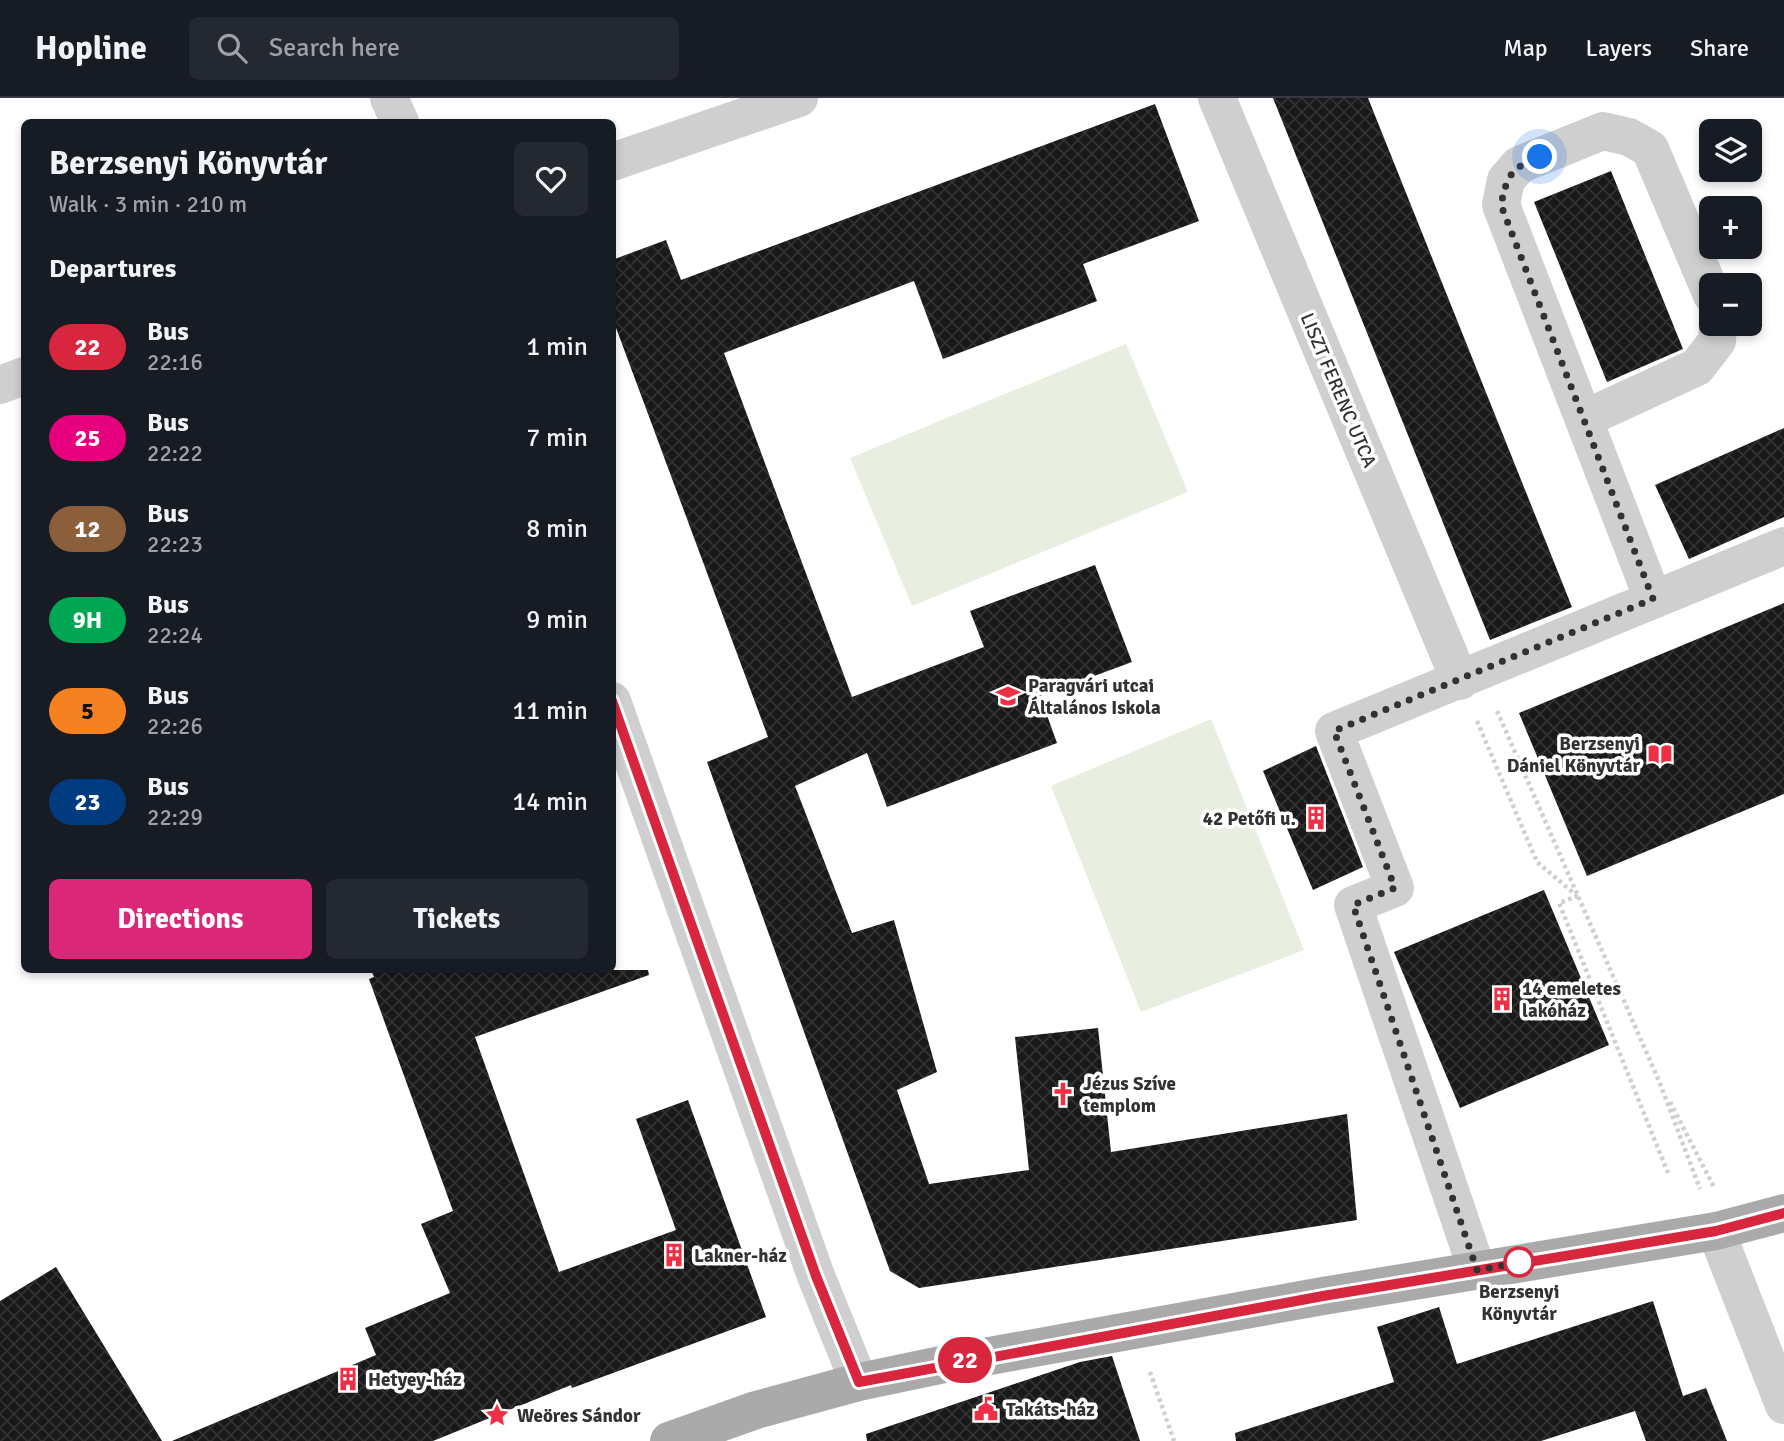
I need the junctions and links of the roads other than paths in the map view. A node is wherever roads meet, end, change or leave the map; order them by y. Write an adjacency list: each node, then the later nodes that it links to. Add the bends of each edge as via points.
1 (389, 98): 4 (street)
2 (799, 98): 5 (street)
3 (1217, 98): 13 (street, LISZT FERENC UTCA)
4 (399, 119)
5 (616, 161)
6 (1703, 273): 10 (street, via 1650,149 1629,136 1603,131 1519,165 1506,180 1501,205)
7 (1717, 336): 10 (street, via 1697,368)
8 (21, 377): 9 (street)
9 (0, 385)
10 (1584, 419): 12 (street)
11 (1784, 546): 12 (street)
12 (1653, 599): 13 (street)
13 (1470, 676): 17 (street, via 1334,731 1395,888 1353,905)
14 (616, 712): 18 (street, via 816,1276)
15 (1784, 1213): 16 (main road)
16 (1716, 1231): 17 (main road); 19 (street)
17 (1477, 1270): 18 (main road)
18 (859, 1382): 20 (main road, via 756,1410)
19 (1784, 1405)
20 (669, 1441)

